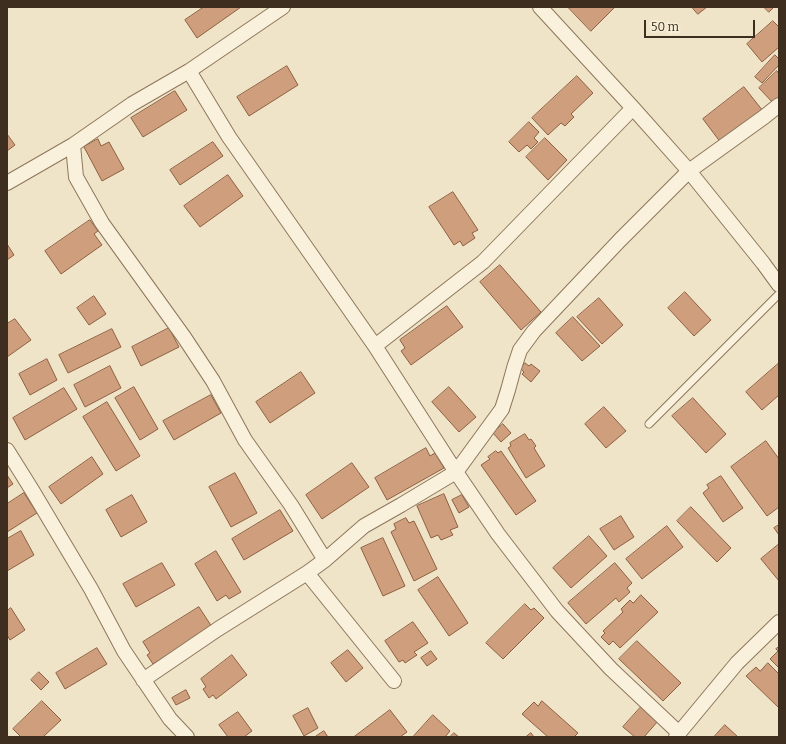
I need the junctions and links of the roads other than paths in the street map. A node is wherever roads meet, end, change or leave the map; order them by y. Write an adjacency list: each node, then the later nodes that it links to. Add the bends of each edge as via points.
1 (283, 7): 3 (street)
2 (540, 7): 5 (street)
3 (189, 72): 6 (street, via 132,104); 11 (street, via 229,137)
4 (779, 105): 7 (street)
5 (633, 108): 7 (street); 11 (street, via 483,262)
6 (74, 145): 8 (street); 15 (street, via 76,177 102,223 213,381 245,440 291,505)
7 (689, 171): 9 (street); 14 (street, via 534,331 520,350 502,409)
8 (7, 183)
9 (779, 285)
10 (779, 294): 12 (lane)
11 (375, 346): 14 (street)
12 (649, 424)
13 (7, 450): 18 (street)
14 (456, 472): 15 (street, via 364,526); 20 (street, via 498,534 557,611)
15 (325, 560): 16 (street)
16 (307, 573): 18 (street); 19 (street)
17 (779, 622): 20 (street, via 737,663)
18 (143, 680): 21 (street, via 170,719)
19 (394, 681)
20 (678, 735)
21 (187, 737)

